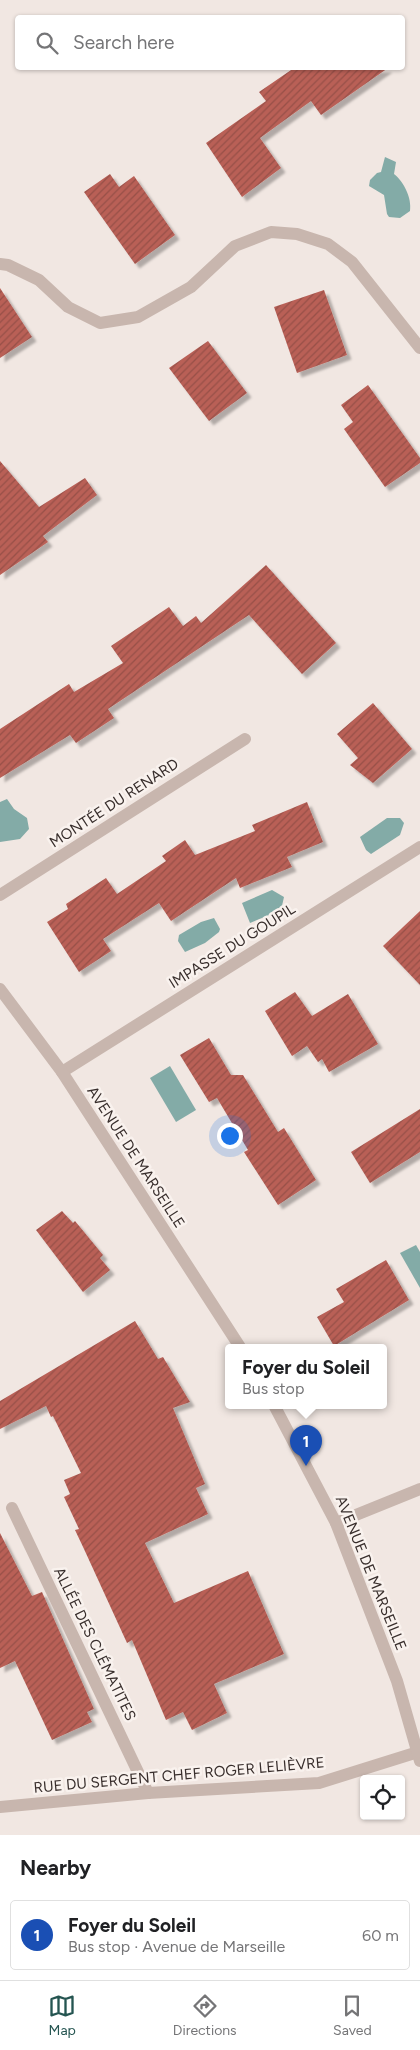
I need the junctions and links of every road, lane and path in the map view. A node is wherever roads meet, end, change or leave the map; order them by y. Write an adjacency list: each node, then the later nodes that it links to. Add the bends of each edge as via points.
1 (0, 264): 2 (street, via 39,280 68,307 100,323 138,317 191,287 235,246 271,232 297,234 328,244 352,262)
2 (420, 348)
3 (245, 739): 5 (street, MONTÉE DU RENARD)
4 (420, 847): 7 (street, IMPASSE DU GOUPIL)
5 (0, 895)
6 (1, 991): 7 (street, AVENUE DE MARSEILLE)
7 (62, 1072): 8 (street, AVENUE DE MARSEILLE)
8 (238, 1344)
9 (276, 1409): 12 (street, AVENUE DE MARSEILLE)
10 (420, 1489): 12 (street)
11 (12, 1508): 14 (street, ALLÉE DES CLÉMATITES)
12 (336, 1523): 13 (street, AVENUE DE MARSEILLE, via 397,1682)
13 (419, 1757): 14 (street, RUE DU SERGENT CHEF ROGER LELIÈVRE, via 319,1783)
14 (148, 1793): 15 (street, RUE DU SERGENT CHEF ROGER LELIÈVRE)
15 (0, 1807)

